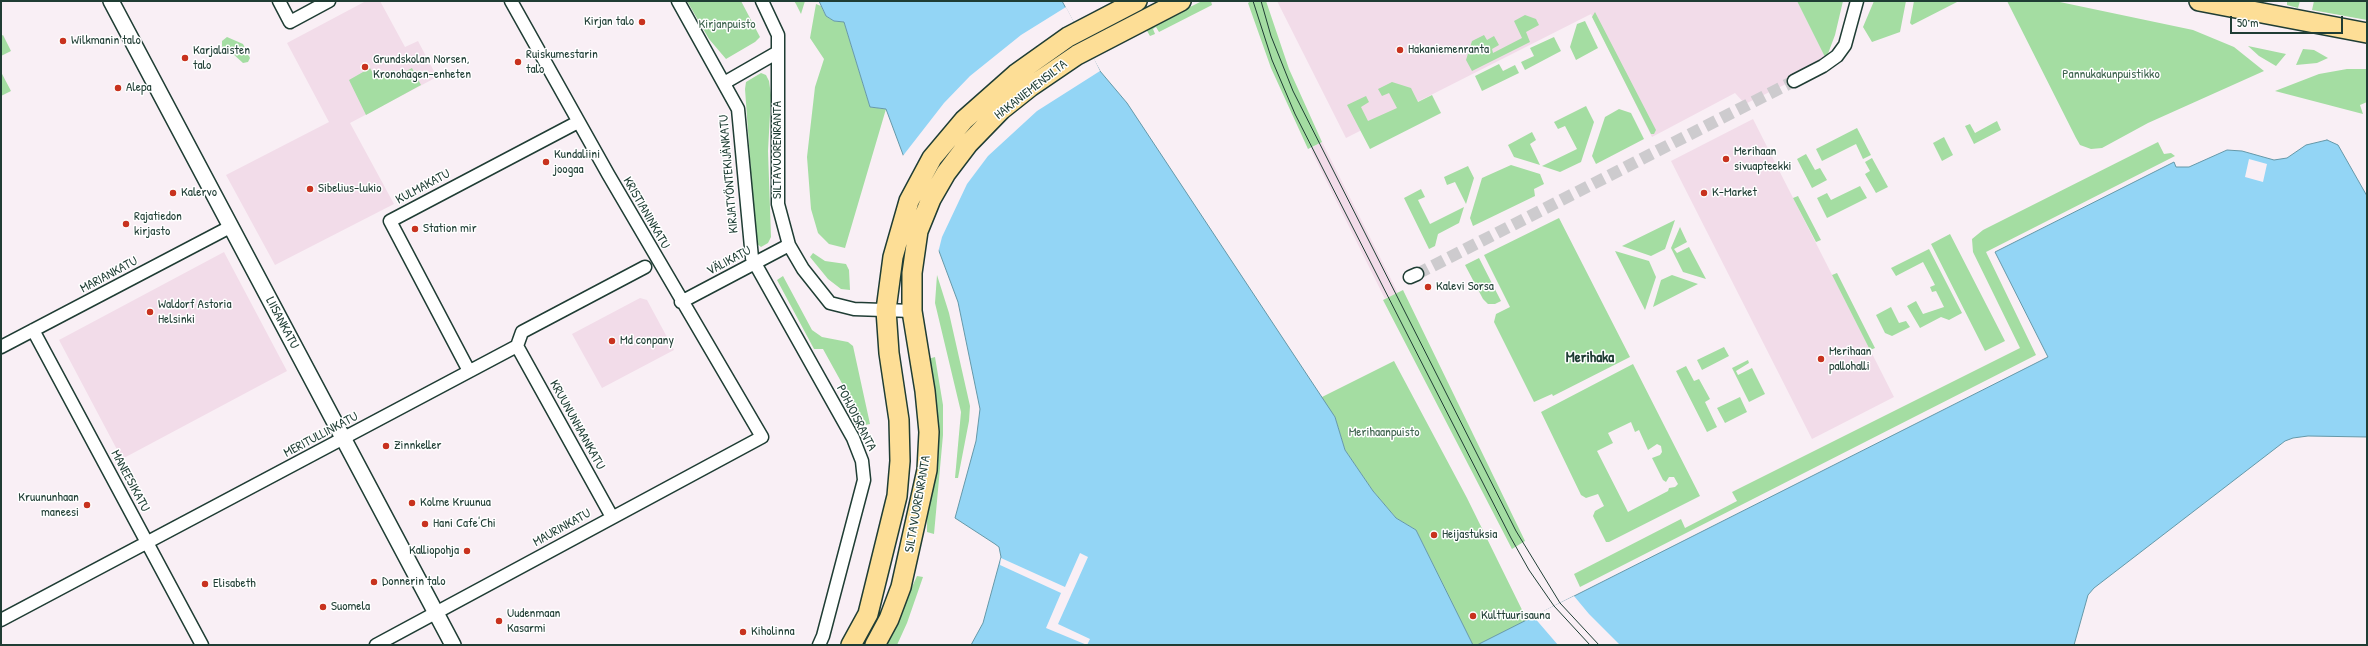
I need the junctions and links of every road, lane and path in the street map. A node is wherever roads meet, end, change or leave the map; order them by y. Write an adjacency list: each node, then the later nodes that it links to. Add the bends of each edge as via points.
1 (111, 1): 16 (street, LIISANKATU)
2 (279, 1): 3 (street, via 290,22)
3 (330, 1)
4 (511, 1): 15 (street, KRISTIANINKATU)
5 (678, 1): 14 (street, KIRJATYÖNTEKIJÄNKATU)
6 (762, 1): 12 (street, SILTAVUORENRANTA, via 778,34)
7 (1137, 1): 21 (main road, HAKANIEMENSILTA, via 1043,53 964,120 932,158 909,201 893,257)
8 (2199, 1): 11 (main road)
9 (1857, 2): 13 (street, via 1845,44 1837,56)
10 (1178, 3): 22 (main road, HAKANIEMENSILTA, via 1077,55 1030,87 968,144 946,173 931,199 918,231 912,273)
11 (2367, 33)
12 (778, 52): 14 (street); 17 (street, SILTAVUORENRANTA, via 778,204)
13 (1794, 81)
14 (724, 83): 18 (street, KIRJATYÖNTEKIJÄNKATU, via 738,109 749,248)
15 (578, 122): 20 (street, KRISTIANINKATU); 26 (street, KULMAKATU, via 390,220)
16 (230, 227): 23 (street, MARIANKATU); 28 (street, LIISANKATU)
17 (789, 245): 18 (street, VÄLIKATU); 21 (street, SILTAVUORENRANTA, via 803,269 830,303 848,309)
18 (754, 264): 20 (street, VÄLIKATU); 36 (street, POHJOISRANTA, via 852,438 862,461 864,480 823,636)
19 (645, 267): 24 (street, via 522,332)
20 (682, 302): 27 (street, KRISTIANINKATU)
21 (886, 310): 22 (street, SILTAVUORENRANTA); 37 (main road, SILTAVUORENRANTA, via 889,353 899,420 898,489 868,614)
22 (912, 311): 38 (main road, SILTAVUORENRANTA, via 929,432 926,470 901,587 889,619)
23 (33, 330): 25 (street, MARIANKATU); 30 (street, MANEESIKATU)
24 (517, 346): 26 (street, MERITULLINKATU); 29 (street, KRUUNUNHAANKATU)
25 (1, 347)
26 (469, 372): 28 (street, MERITULLINKATU)
27 (762, 437): 29 (street, MAURINKATU)
28 (344, 439): 30 (street, MERITULLINKATU); 31 (street, LIISANKATU)
29 (612, 517): 31 (street, MAURINKATU)
30 (147, 541): 32 (street, MERITULLINKATU); 33 (street, MANEESIKATU)
31 (436, 613): 34 (street, MAURINKATU); 35 (street, LIISANKATU)
32 (1, 620)
33 (202, 645)
34 (376, 645)
35 (453, 645)
36 (818, 645)
37 (851, 645)
38 (875, 645)

